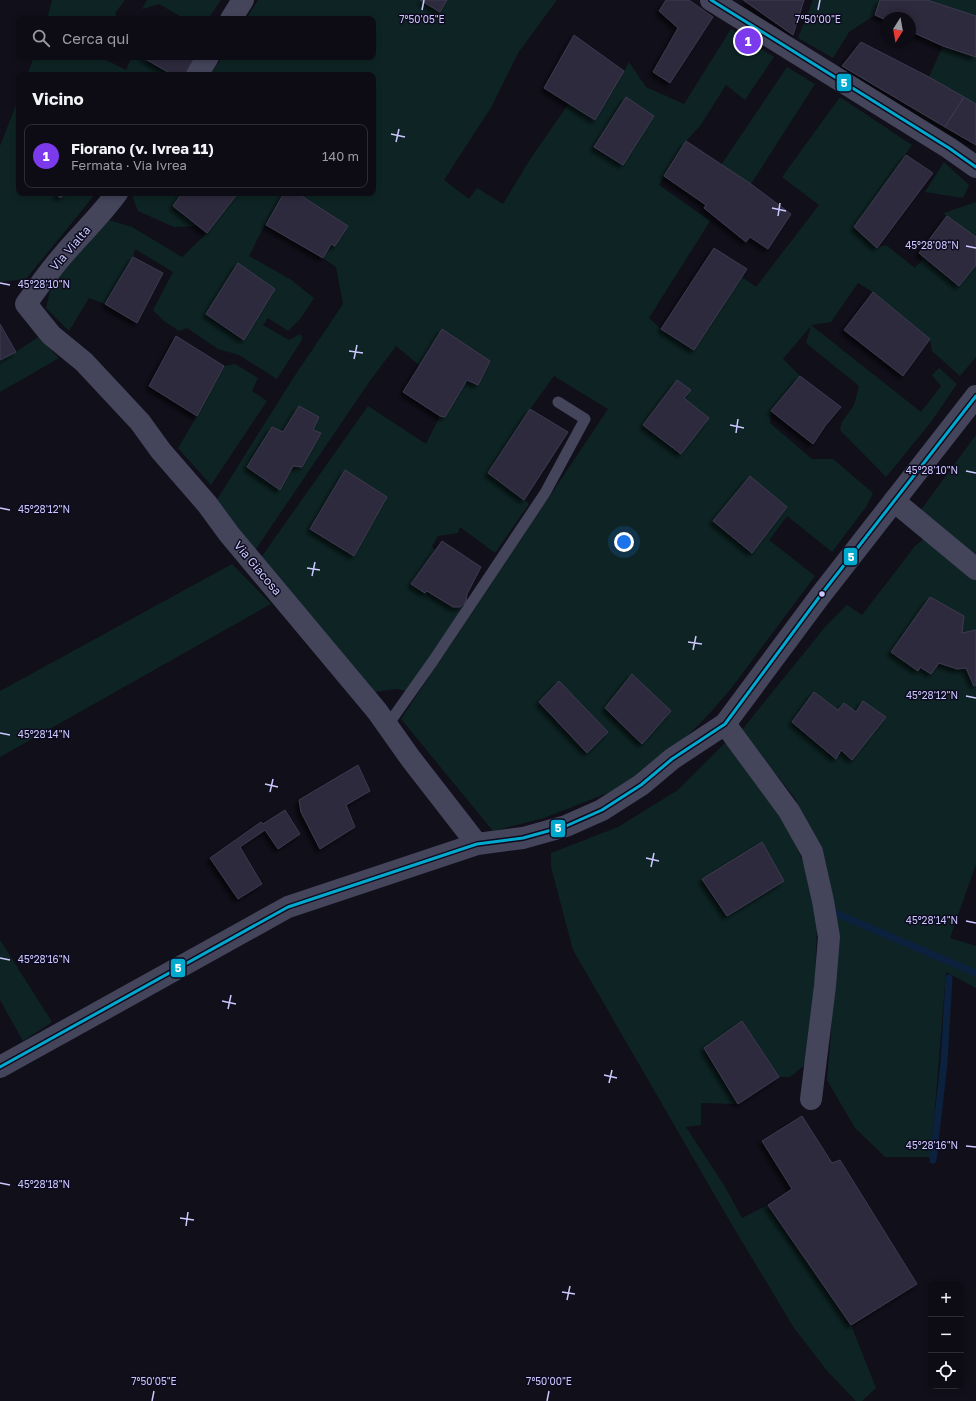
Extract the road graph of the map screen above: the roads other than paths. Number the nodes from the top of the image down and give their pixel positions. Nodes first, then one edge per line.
1 (242, 0) edge
2 (712, 0) edge
3 (233, 16) edge
4 (206, 60) edge
5 (199, 72) edge
6 (976, 167) edge
7 (114, 196) edge
8 (26, 304) joint
9 (976, 396) edge
10 (558, 402) dead end
11 (894, 501) junction
12 (976, 569) edge
13 (726, 724) junction
14 (387, 726) junction
15 (477, 844) junction
16 (0, 1067) edge
17 (811, 1099) dead end

1 - 3 street
2 - 6 street
4 - 5 street
7 - 8 street, Via Vialta
8 - 14 street, Via Giacosa
9 - 11 street
10 - 14 lane
11 - 12 street
11 - 13 street
13 - 15 street
13 - 17 street
14 - 15 street, Via Giacosa
15 - 16 street

